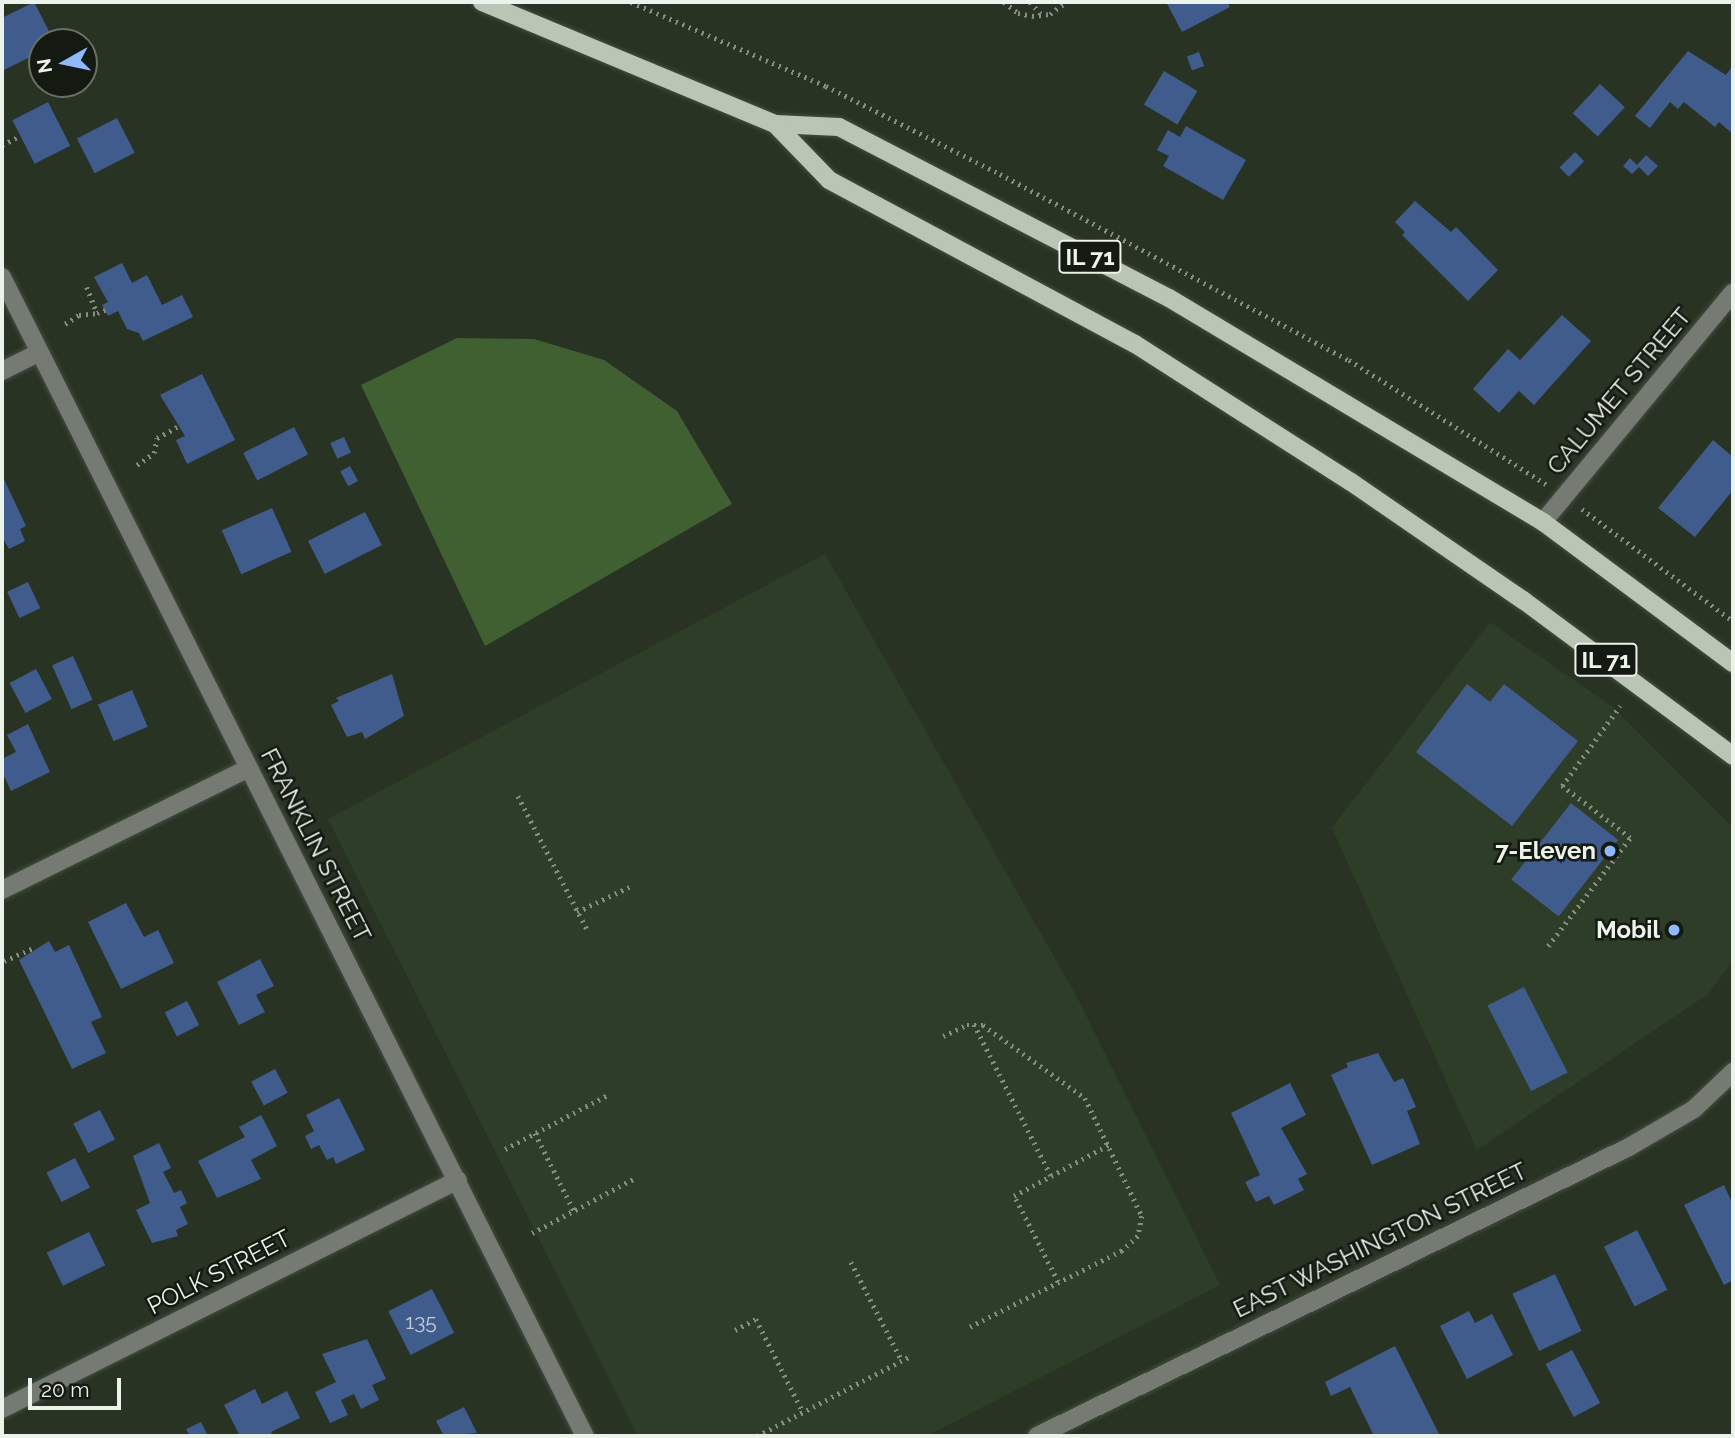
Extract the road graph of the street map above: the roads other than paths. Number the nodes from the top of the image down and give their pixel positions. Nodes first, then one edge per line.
1 (482, 2) edge
2 (775, 124) junction
3 (2, 277) edge
4 (1733, 292) edge
5 (40, 352) junction
6 (2, 371) edge
7 (1543, 522) junction
8 (1733, 663) edge
9 (1733, 756) edge
10 (249, 768) junction
11 (2, 890) edge
12 (1733, 1072) edge
13 (458, 1180) junction
14 (2, 1409) edge
15 (585, 1436) edge
16 (1037, 1436) edge

1 - 2 main road, IL 71
2 - 7 main road, IL 71
2 - 9 main road, IL 71
3 - 5 street, FRANKLIN STREET
4 - 7 street, CALUMET STREET
5 - 6 street
5 - 10 street, FRANKLIN STREET
7 - 8 main road, IL 71
10 - 11 street
10 - 13 street, FRANKLIN STREET
12 - 16 street, EAST WASHINGTON STREET
13 - 14 street, POLK STREET
13 - 15 street, FRANKLIN STREET

